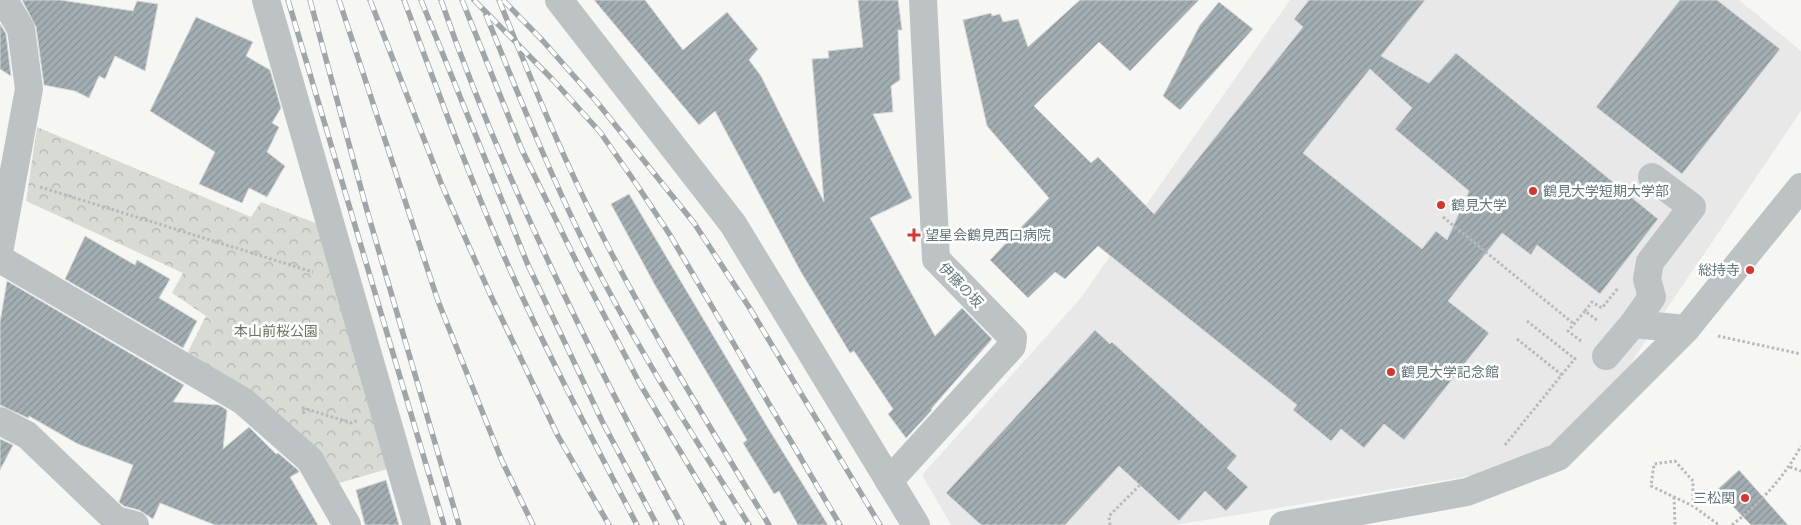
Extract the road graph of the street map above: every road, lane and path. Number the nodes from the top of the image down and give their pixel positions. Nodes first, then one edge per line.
1 (4, 0) edge
2 (266, 0) edge
3 (559, 0) edge
4 (923, 0) edge
5 (10, 132) edge
6 (1652, 177) dead end
7 (13, 178) junction
8 (1801, 187) edge
9 (1443, 216) dead end
10 (0, 247) edge
11 (0, 259) edge
12 (1650, 262) junction
13 (343, 268) junction
14 (1585, 311) dead end
15 (1527, 321) dead end
16 (1574, 324) dead end
17 (1633, 324) junction
18 (1686, 328) junction
19 (1517, 339) dead end
20 (1801, 354) edge
21 (1606, 356) dead end
22 (1575, 359) dead end
23 (1562, 375) dead end
24 (384, 409) junction
25 (0, 421) edge
26 (1801, 446) edge
27 (299, 450) junction
28 (1790, 467) junction
29 (1801, 471) edge
30 (889, 481) junction
31 (1140, 485) dead end
32 (1674, 497) junction
33 (1693, 506) junction
34 (135, 525) edge
35 (347, 525) edge
36 (417, 525) edge
37 (916, 525) edge
38 (1110, 525) edge
39 (1283, 525) edge
40 (1675, 525) edge
41 (1719, 525) edge
42 (1732, 525) edge

1 - 5 street
2 - 13 street
3 - 30 street
4 - 30 street, 伊藤の坂
5 - 7 street
6 - 12 street
7 - 10 street
7 - 13 path
8 - 18 street
9 - 16 path
11 - 27 street
12 - 14 path
12 - 17 street
13 - 24 street
15 - 22 path
17 - 18 street
17 - 21 street
18 - 20 path
18 - 39 street
19 - 23 path
24 - 27 path
24 - 36 street
25 - 34 street
26 - 28 path
27 - 35 street
28 - 29 path
28 - 42 path
30 - 37 street
31 - 38 path
32 - 33 path
32 - 33 path
32 - 40 path
33 - 41 path

